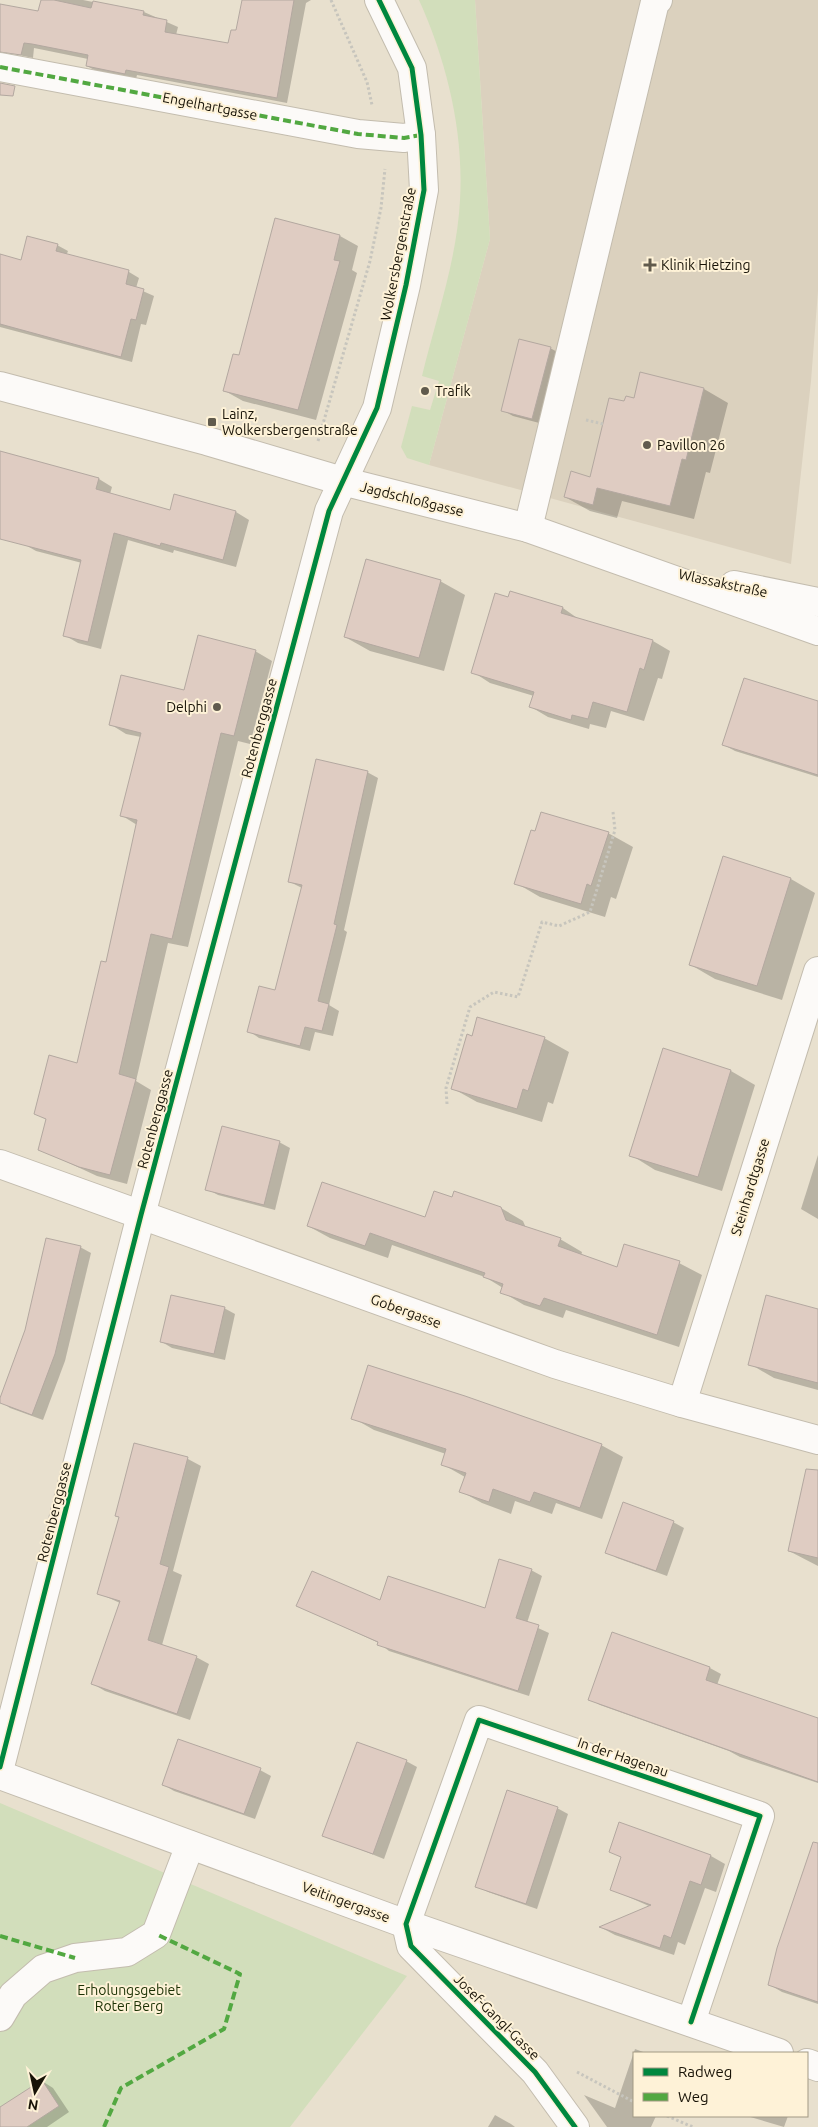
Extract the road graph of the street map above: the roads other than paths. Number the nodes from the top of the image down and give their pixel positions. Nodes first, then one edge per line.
1 (379, 0) edge
2 (655, 1) edge
3 (0, 67) edge
4 (421, 136) junction
5 (0, 386) edge
6 (342, 481) junction
7 (528, 528) junction
8 (628, 563) junction
9 (818, 602) edge
10 (818, 630) edge
11 (818, 971) edge
12 (0, 1164) edge
13 (141, 1215) junction
14 (682, 1403) junction
15 (818, 1440) edge
16 (0, 1767) edge
17 (0, 1775) edge
18 (190, 1844) junction
19 (406, 1924) junction
20 (0, 2017) edge
21 (691, 2022) junction
22 (776, 2052) edge
23 (575, 2127) edge

1 - 4 street, Wolkersbergenstraße
2 - 7 street
3 - 4 street, Engelhartgasse
4 - 6 street, Wolkersbergenstraße
5 - 6 street, Jagdschloßgasse
6 - 7 street, Jagdschloßgasse
6 - 13 street, Rotenberggasse
7 - 8 street, Jagdschloßgasse
8 - 9 street, Wlassakstraße
8 - 10 street, Jagdschloßgasse
11 - 14 street, Steinhardtgasse
12 - 13 street, Gobergasse
13 - 14 street, Gobergasse
13 - 16 street, Rotenberggasse
14 - 15 street, Gobergasse
17 - 18 street, Veitingergasse
18 - 19 street, Veitingergasse
18 - 20 street
19 - 21 street, Veitingergasse
19 - 21 street, In der Hagenau
19 - 23 street, Josef-Gangl-Gasse
21 - 22 street, Veitingergasse

